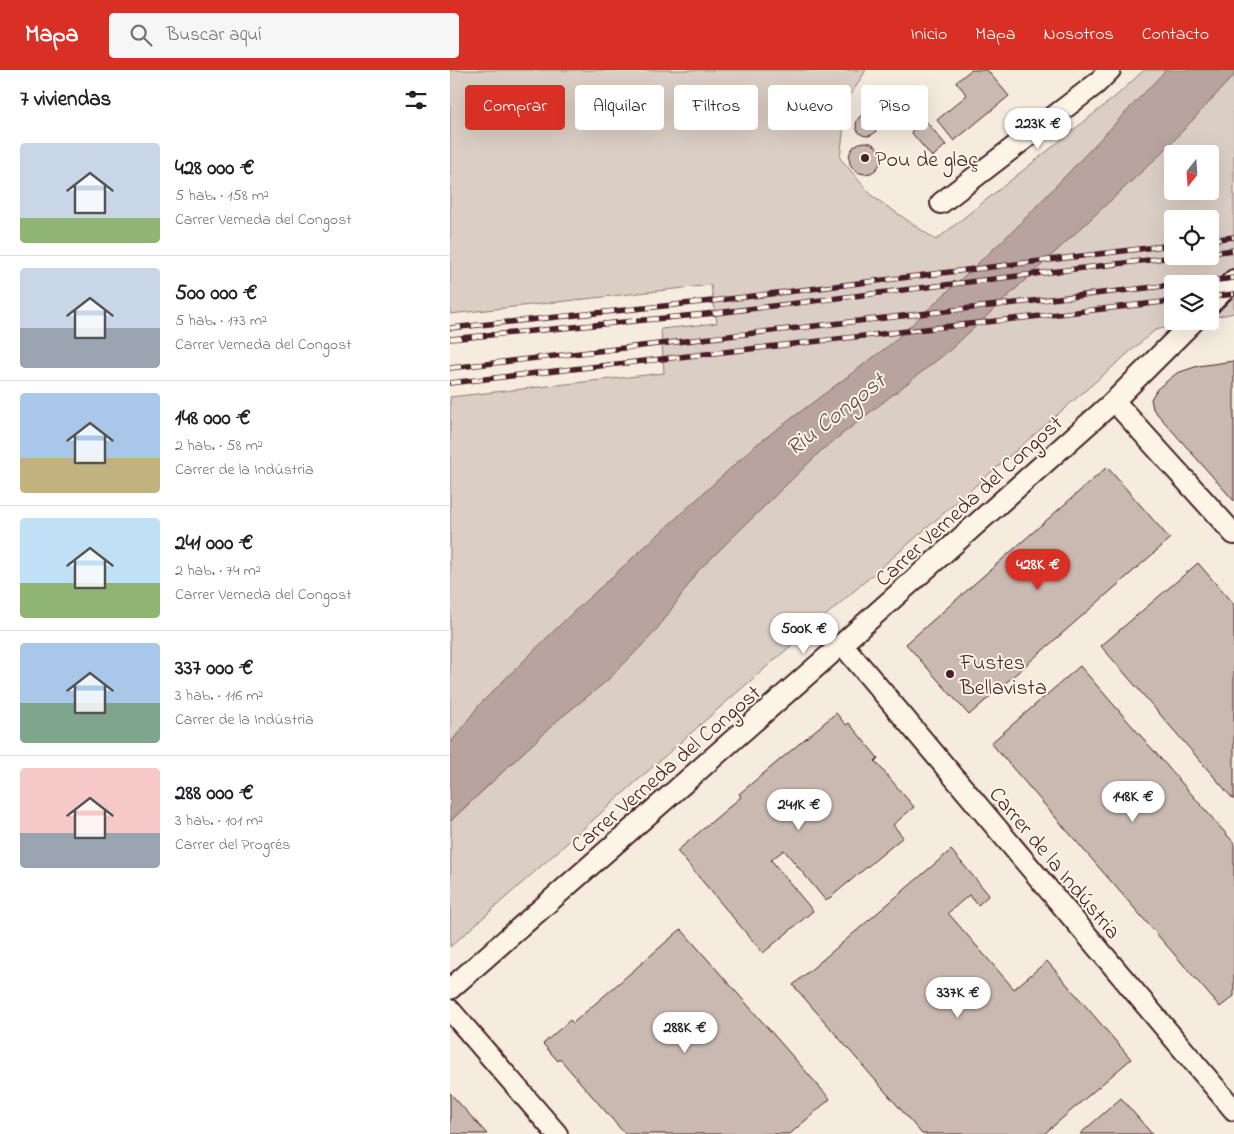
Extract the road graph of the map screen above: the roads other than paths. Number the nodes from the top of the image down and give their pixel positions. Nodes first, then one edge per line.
1 (1110, 70) edge
2 (942, 202) dead end
3 (1234, 280) edge
4 (1219, 295) edge
5 (1185, 330) edge
6 (1114, 401) junction
7 (1234, 534) edge
8 (842, 644) junction
9 (450, 988) edge
10 (450, 1010) edge
11 (1234, 1110) edge
12 (558, 1134) edge

1 - 2 street
3 - 4 street
5 - 6 street, Carrer Verneda del Congost
6 - 7 street
6 - 8 street, Carrer Verneda del Congost
8 - 9 street, Carrer Verneda del Congost
8 - 11 street, Carrer de la Indústria
10 - 12 street

